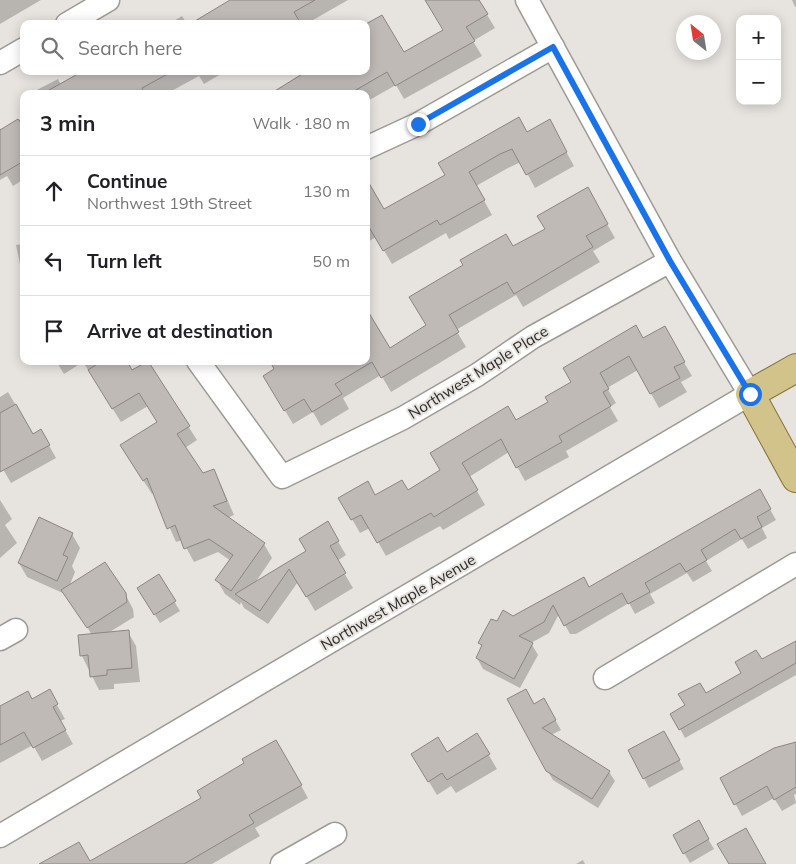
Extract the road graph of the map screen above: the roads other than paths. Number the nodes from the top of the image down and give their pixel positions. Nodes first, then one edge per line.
1 (108, 0) edge
2 (527, 0) edge
3 (74, 20) edge
4 (553, 47) junction
5 (20, 51) edge
6 (0, 62) edge
7 (370, 146) edge
8 (670, 261) junction
9 (201, 365) edge
10 (796, 368) edge
11 (750, 394) junction
12 (796, 478) edge
13 (796, 564) edge
14 (605, 678) dead end
15 (334, 834) dead end
16 (0, 836) edge
17 (282, 864) edge

1 - 3 street
2 - 4 street
4 - 7 street
4 - 8 street
5 - 6 street
8 - 9 street, Northwest Maple Place
8 - 11 street
10 - 11 main road, Northwest Maple Avenue
11 - 12 main road
11 - 16 street, Northwest Maple Avenue
13 - 14 street
15 - 17 street

